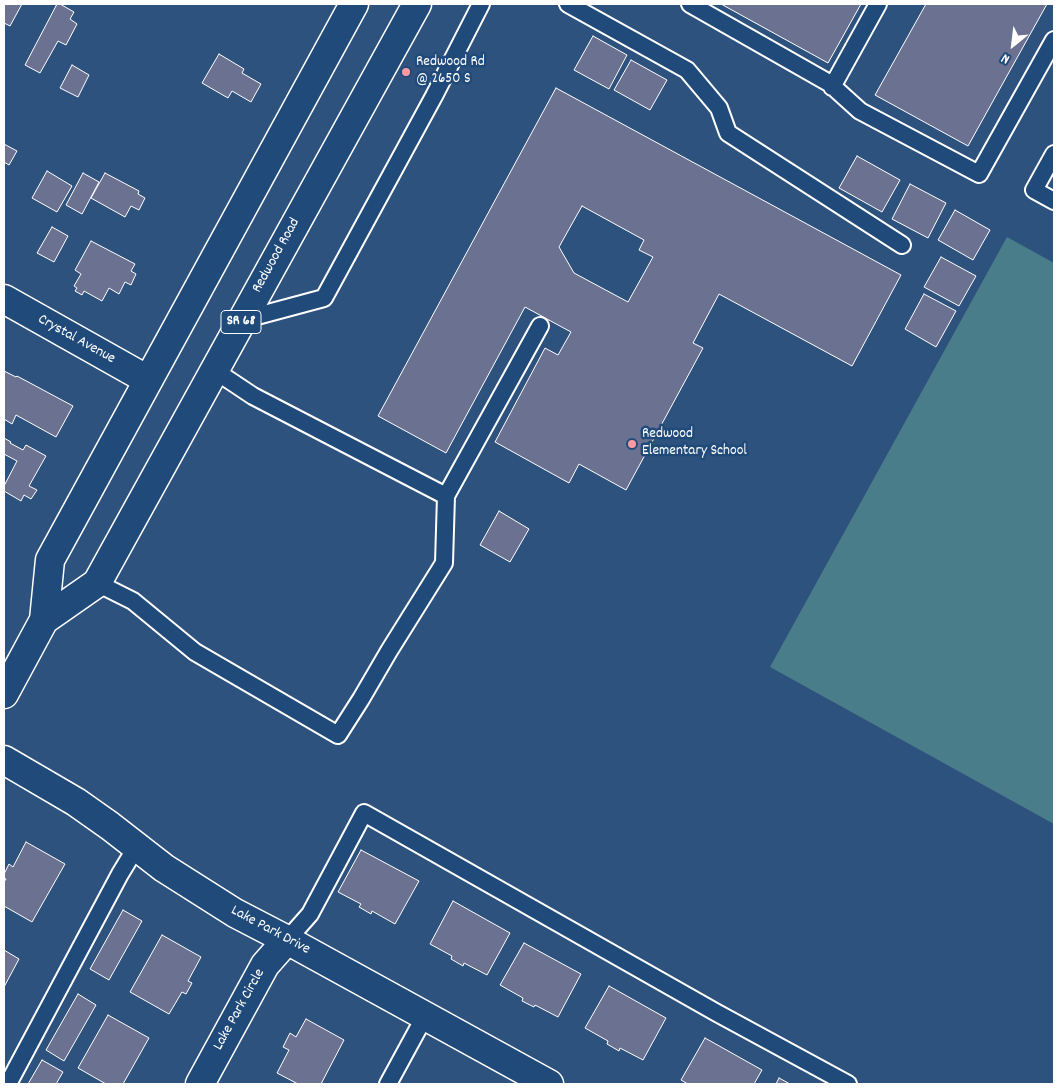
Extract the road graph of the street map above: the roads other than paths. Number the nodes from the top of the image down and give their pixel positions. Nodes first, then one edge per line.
1 (354, 4) edge
2 (417, 4) edge
3 (481, 4) edge
4 (568, 4) edge
5 (690, 4) edge
6 (878, 4) edge
7 (1054, 40) edge
8 (832, 87) junction
9 (1054, 154) edge
10 (1054, 201) edge
11 (902, 245) dead end
12 (4, 300) edge
13 (242, 320) junction
14 (540, 326) dead end
15 (214, 370) junction
16 (148, 380) junction
17 (446, 496) junction
18 (97, 583) junction
19 (44, 620) junction
20 (4, 694) edge
21 (4, 760) edge
22 (137, 846) junction
23 (287, 940) junction
24 (425, 1016) junction
25 (8, 1084) edge
26 (200, 1084) edge
27 (388, 1084) edge
28 (549, 1084) edge
29 (848, 1084) edge

1 - 16 main road, Redwood Road / SR 68
2 - 13 main road, Redwood Road / SR 68
3 - 13 lane
4 - 11 lane
5 - 8 lane
6 - 8 lane
7 - 8 lane
9 - 10 lane
12 - 16 main road, Crystal Avenue
13 - 15 main road, Redwood Road / SR 68
14 - 17 lane
15 - 17 lane
15 - 18 main road, Redwood Road / SR 68
16 - 19 main road, Redwood Road / SR 68
17 - 18 lane
18 - 19 main road, Redwood Road / SR 68
19 - 20 main road, Redwood Road / SR 68
21 - 22 main road, Lake Park Drive
22 - 23 main road, Lake Park Drive
22 - 25 lane
23 - 24 main road, Lake Park Drive
23 - 26 main road, Lake Park Circle
23 - 29 lane
24 - 27 lane
24 - 28 main road, Lake Park Drive

